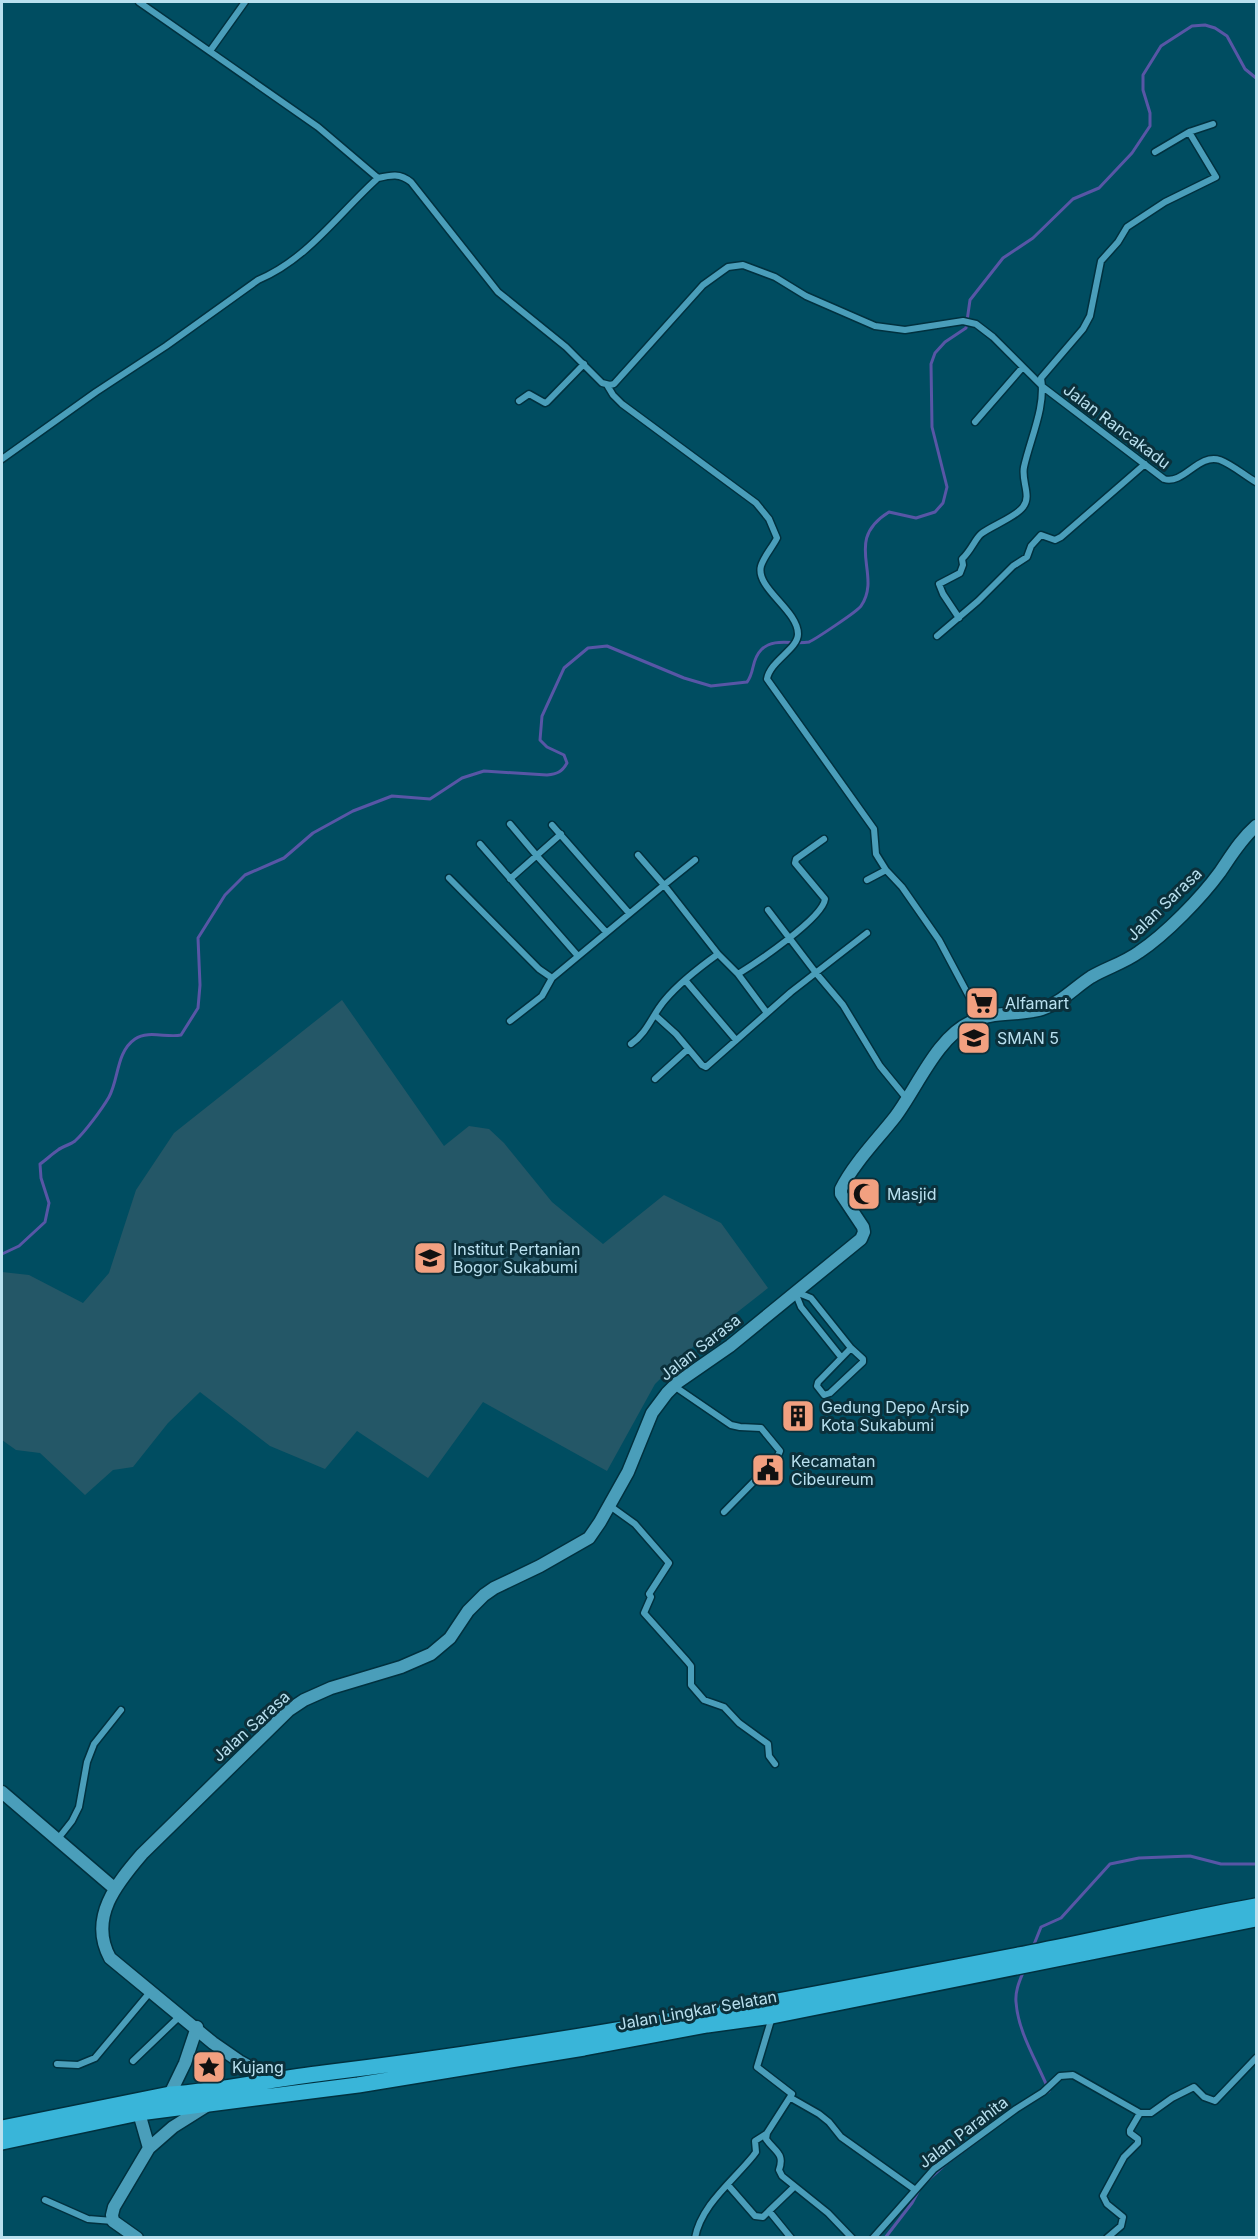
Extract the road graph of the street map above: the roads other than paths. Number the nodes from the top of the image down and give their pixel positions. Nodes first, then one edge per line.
1 (139, 2) edge
2 (245, 2) edge
3 (210, 51) junction
4 (1213, 124) dead end
5 (1189, 132) junction
6 (1155, 152) dead end
7 (378, 178) junction
8 (584, 364) junction
9 (1022, 368) junction
10 (607, 385) junction
11 (1043, 387) junction
12 (519, 401) dead end
13 (975, 422) dead end
14 (2, 459) edge
15 (1145, 464) junction
16 (1257, 482) edge
17 (959, 618) junction
18 (937, 636) dead end
19 (510, 824) dead end
20 (552, 825) dead end
21 (1257, 826) edge
22 (561, 834) junction
23 (824, 838) dead end
24 (480, 844) dead end
25 (638, 855) dead end
26 (537, 856) junction
27 (695, 860) dead end
28 (886, 870) junction
29 (449, 878) dead end
30 (510, 879) junction
31 (867, 880) dead end
32 (664, 885) junction
33 (768, 910) dead end
34 (629, 913) junction
35 (606, 932) junction
36 (867, 933) dead end
37 (790, 938) junction
38 (718, 954) junction
39 (578, 956) junction
40 (816, 973) junction
41 (738, 974) junction
42 (552, 978) junction
43 (686, 980) junction
44 (767, 1013) junction
45 (656, 1015) junction
46 (980, 1017) junction
47 (510, 1021) dead end
48 (736, 1040) junction
49 (631, 1044) dead end
50 (688, 1049) junction
51 (655, 1079) dead end
52 (907, 1099) junction
53 (795, 1292) junction
54 (851, 1348) junction
55 (841, 1357) junction
56 (674, 1386) junction
57 (609, 1505) junction
58 (724, 1512) dead end
59 (121, 1710) dead end
60 (775, 1764) dead end
61 (2, 1792) edge
62 (57, 1840) junction
63 (114, 1888) junction
64 (1257, 1906) edge
65 (1257, 1919) edge
66 (151, 1991) junction
67 (771, 2009) junction
68 (181, 2015) junction
69 (197, 2028) junction
70 (1257, 2058) edge
71 (133, 2061) dead end
72 (57, 2064) dead end
73 (275, 2081) junction
74 (791, 2098) junction
75 (169, 2101) junction
76 (209, 2105) junction
77 (139, 2106) junction
78 (1140, 2113) junction
79 (2, 2128) edge
80 (767, 2133) junction
81 (2, 2142) edge
82 (149, 2148) junction
83 (728, 2185) junction
84 (794, 2187) junction
85 (914, 2190) junction
86 (45, 2200) dead end
87 (769, 2211) junction
88 (113, 2221) junction
89 (137, 2238) edge
90 (695, 2238) edge
91 (791, 2238) edge
92 (852, 2238) edge
93 (873, 2238) edge
94 (1107, 2238) edge

1 - 3 street
2 - 3 street
3 - 7 street
4 - 5 street
5 - 6 street
5 - 11 street
7 - 8 street
7 - 14 street
8 - 10 street
8 - 12 street
9 - 10 street, Jalan Rancakadu
9 - 11 street, Jalan Rancakadu
9 - 13 street
10 - 28 street
11 - 15 street, Jalan Rancakadu
11 - 17 street
15 - 16 street, Jalan Rancakadu
15 - 17 street
17 - 18 street
19 - 26 street
20 - 22 street
21 - 46 street, Jalan Sarasa
22 - 26 street
22 - 34 street
23 - 37 street
24 - 30 street
25 - 32 street
26 - 30 street
26 - 35 street
27 - 32 street
28 - 31 street
28 - 46 street
29 - 42 street
30 - 39 street
32 - 34 street
32 - 38 street
33 - 37 street
34 - 35 street
35 - 39 street
36 - 40 street
37 - 40 street
37 - 41 street
38 - 41 street
38 - 43 street
39 - 42 street
40 - 44 street
40 - 52 street
41 - 44 street
42 - 47 street
43 - 45 street
43 - 48 street
44 - 48 street
45 - 49 street
45 - 50 street
46 - 52 street, Jalan Sarasa
48 - 50 street
50 - 51 street
52 - 53 street, Jalan Sarasa
53 - 54 street
53 - 55 street
53 - 56 street, Jalan Sarasa
54 - 55 street
54 - 55 street
56 - 57 street, Jalan Sarasa
56 - 58 street
57 - 60 street
57 - 63 street, Jalan Sarasa
59 - 62 street
61 - 62 street
62 - 63 street
63 - 66 street
64 - 67 main road, Jalan Lingkar Selatan
65 - 67 main road, Jalan Lingkar Selatan
66 - 68 street
66 - 72 street
67 - 73 main road, Jalan Lingkar Selatan
67 - 74 street
67 - 76 main road, Jalan Lingkar Selatan
68 - 69 street
68 - 71 street
69 - 73 street
69 - 75 street
70 - 78 street
73 - 75 main road, Jalan Lingkar Selatan
74 - 80 street
74 - 85 street
75 - 76 main road, Jalan Lingkar Selatan
75 - 77 main road, Jalan Lingkar Selatan
76 - 82 street
77 - 79 main road
77 - 81 main road
77 - 82 street
78 - 85 street, Jalan Parahita
78 - 94 street
80 - 83 street
80 - 84 street
82 - 88 street
83 - 87 street
83 - 90 street
84 - 87 street
84 - 92 street
85 - 93 street, Jalan Parahita
86 - 88 street
87 - 91 street
88 - 89 street

